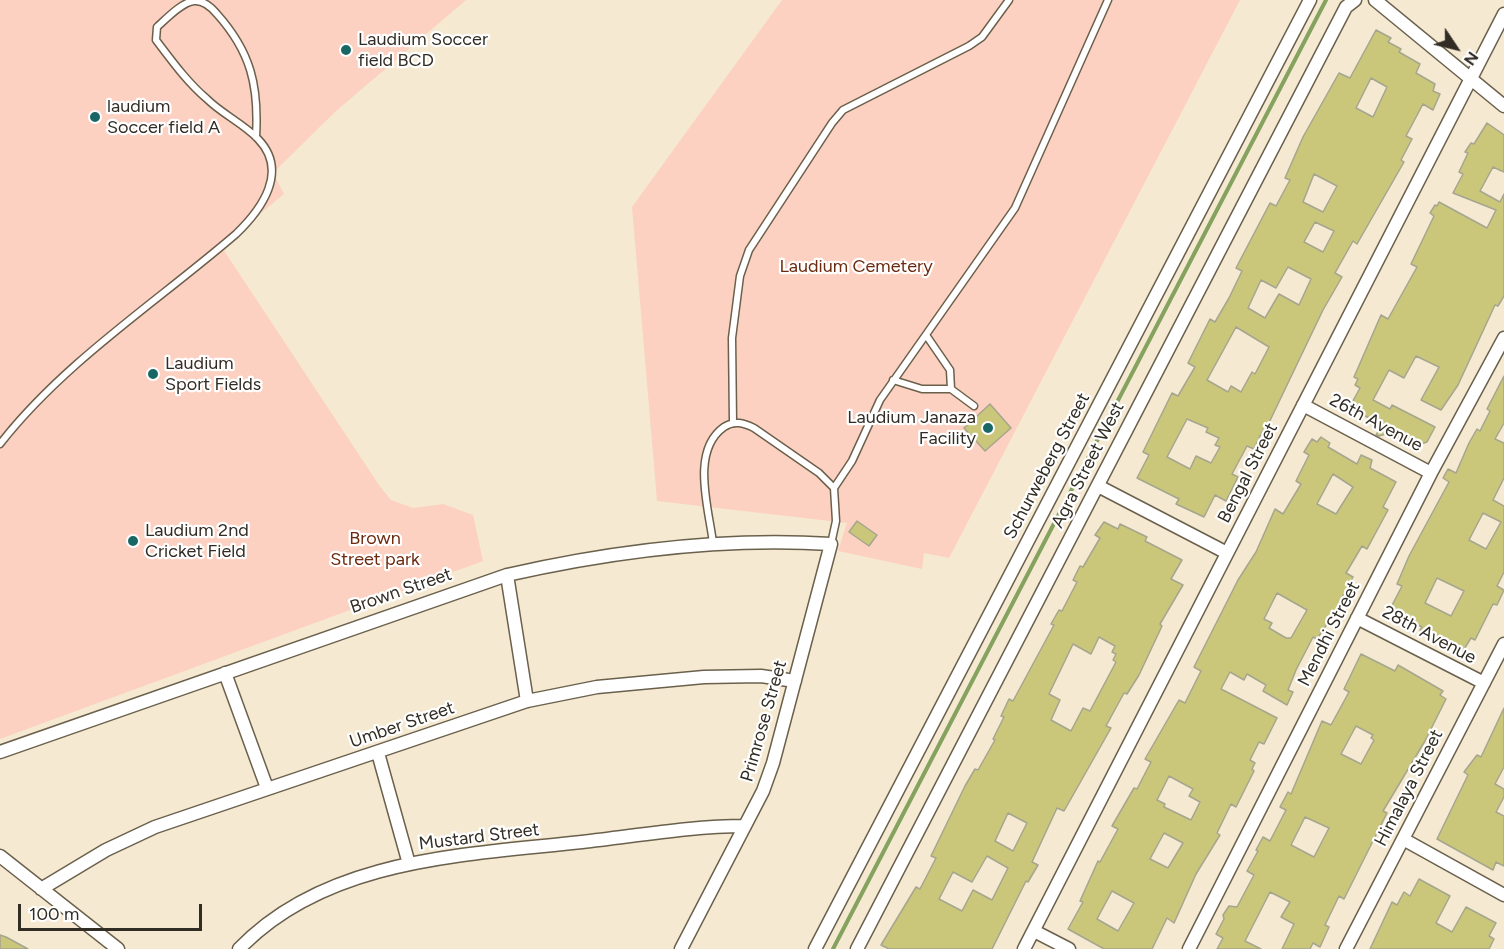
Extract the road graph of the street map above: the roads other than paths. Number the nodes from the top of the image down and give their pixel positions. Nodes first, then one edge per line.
1 (1009, 0) edge
2 (1108, 0) edge
3 (1310, 0) edge
4 (1355, 0) edge
5 (1375, 0) edge
6 (1504, 14) edge
7 (1473, 80) junction
8 (1504, 106) edge
9 (256, 137) junction
10 (926, 335) junction
11 (1504, 338) edge
12 (893, 380) junction
13 (951, 389) junction
14 (1303, 405) junction
15 (974, 406) dead end
16 (733, 422) junction
17 (0, 443) edge
18 (1431, 473) junction
19 (1098, 486) junction
20 (834, 488) junction
21 (713, 543) junction
22 (831, 544) junction
23 (1227, 553) junction
24 (507, 575) junction
25 (1357, 618) junction
26 (1504, 644) edge
27 (225, 673) junction
28 (795, 681) junction
29 (1484, 684) junction
30 (527, 701) junction
31 (0, 752) edge
32 (378, 753) junction
33 (267, 788) junction
34 (745, 826) junction
35 (1403, 839) junction
36 (0, 856) edge
37 (409, 864) junction
38 (41, 889) junction
39 (1504, 895) edge
40 (1034, 931) junction
41 (118, 949) edge
42 (239, 949) edge
43 (681, 949) edge
44 (815, 949) edge
45 (857, 949) edge
46 (1024, 949) edge
47 (1070, 949) edge
48 (1189, 949) edge
49 (1346, 949) edge

1 - 16 lane
2 - 10 lane
3 - 44 street, Schurweberg Street
4 - 19 street, Agra Street West
5 - 7 street
6 - 7 street, Bengal Street
7 - 8 street
7 - 14 street, Bengal Street
9 - 9 lane
9 - 17 lane
10 - 12 lane
10 - 13 lane
11 - 18 street, Mendhi Street
12 - 13 lane
12 - 20 lane
13 - 15 lane
14 - 18 street, 26th Avenue
14 - 23 street, Bengal Street
16 - 20 lane
16 - 21 lane
18 - 25 street, Mendhi Street
19 - 23 street
19 - 45 street, Agra Street West
20 - 22 lane, Primrose Street
21 - 22 street, Brown Street
21 - 24 street, Brown Street
22 - 28 street, Primrose Street
23 - 40 street, Bengal Street
24 - 27 street, Brown Street
24 - 30 street
25 - 29 street, 28th Avenue
25 - 48 street, Mendhi Street
26 - 29 street, Himalaya Street
27 - 31 street, Brown Street
27 - 33 street
28 - 30 street, Umber Street
28 - 34 street, Primrose Street
29 - 35 street, Himalaya Street
30 - 32 street, Umber Street
32 - 33 street, Umber Street
32 - 37 street
33 - 38 street, Umber Street
34 - 37 street, Mustard Street
34 - 43 street, Primrose Street
35 - 39 street
35 - 49 street, Himalaya Street
36 - 38 street
37 - 42 street, Mustard Street
38 - 41 street
40 - 46 street, Bengal Street
40 - 47 street

